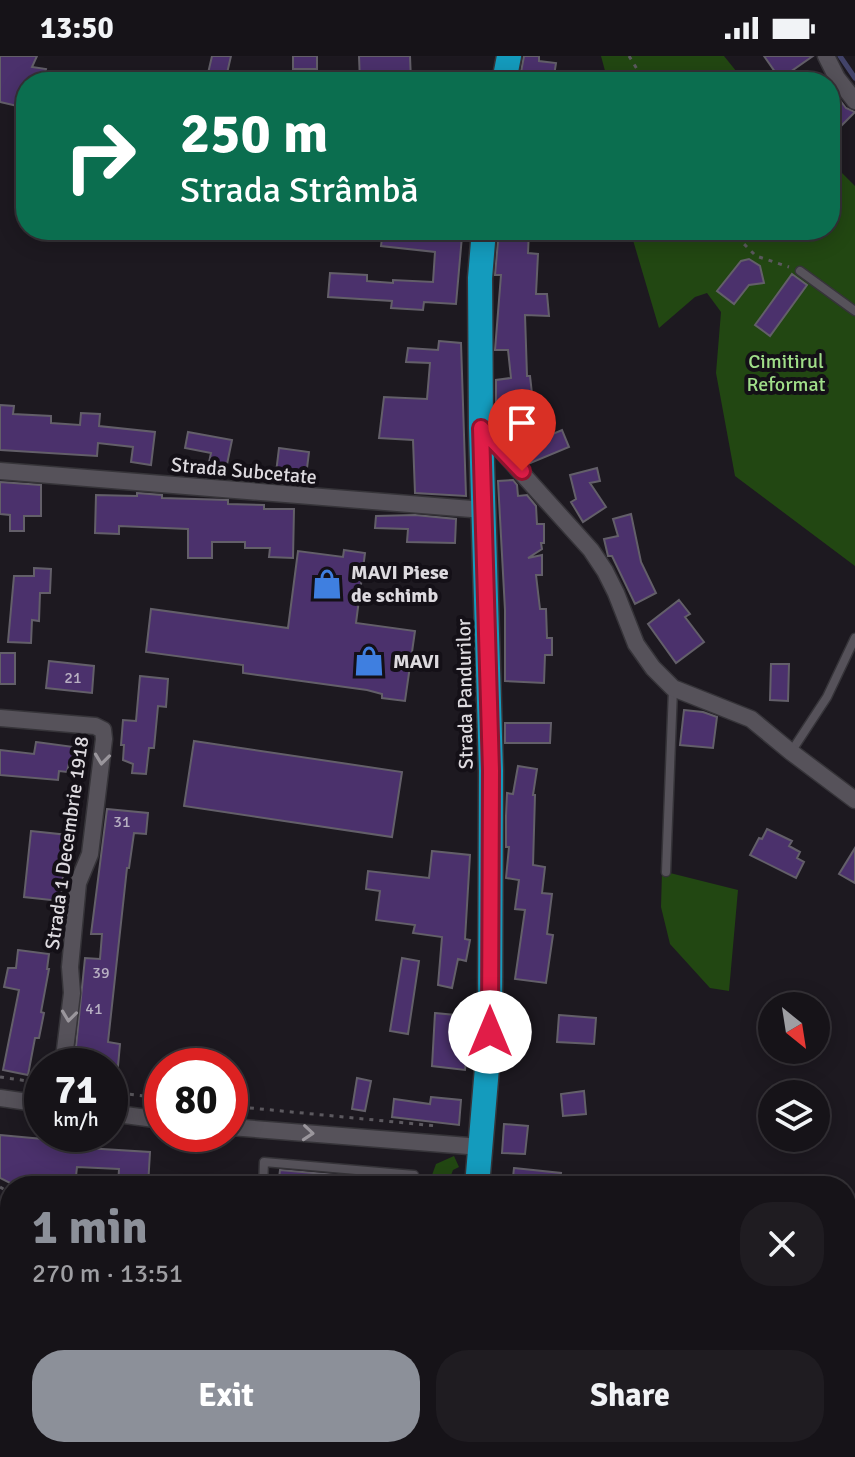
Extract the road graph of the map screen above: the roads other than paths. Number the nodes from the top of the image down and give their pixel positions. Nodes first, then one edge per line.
1 (840, 82) edge
2 (855, 101) edge
3 (483, 240) edge
4 (800, 271) road end
5 (855, 311) edge
6 (481, 428) junction
7 (0, 471) edge
8 (484, 510) junction
9 (855, 638) edge
10 (673, 688) junction
11 (0, 718) edge
12 (791, 752) junction
13 (855, 800) edge
14 (666, 872) dead end
15 (65, 1048) edge
16 (0, 1098) edge
17 (24, 1101) edge
18 (248, 1129) edge
19 (481, 1152) junction
20 (414, 1175) dead end
21 (263, 1176) edge
22 (477, 1176) edge

1 - 2 street
3 - 6 highway, Strada Pandurilor
4 - 5 lane
6 - 8 highway, Strada Pandurilor
6 - 10 street
7 - 8 street, Strada Subcetate
8 - 19 highway, Strada Pandurilor
9 - 12 lane
10 - 12 street
10 - 14 lane
11 -> 15 street, Strada 1 Decembrie 1918
12 - 13 street
16 - 17 street
18 -> 19 street
19 - 22 highway, Strada Pandurilor
20 - 21 lane

